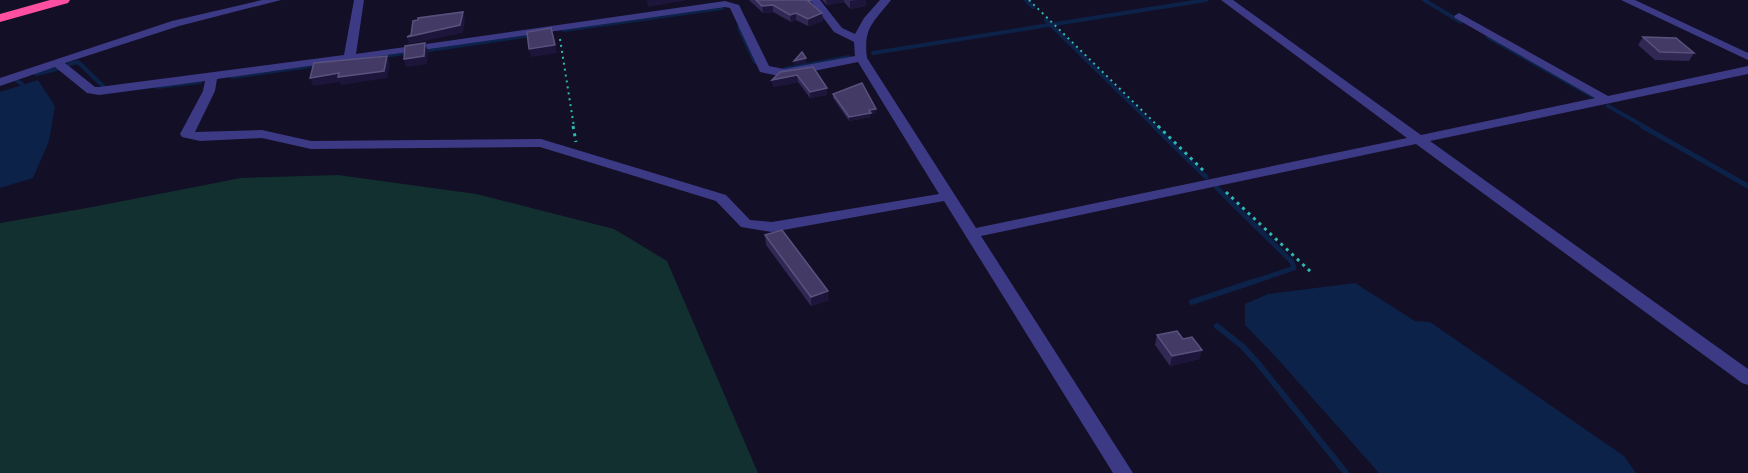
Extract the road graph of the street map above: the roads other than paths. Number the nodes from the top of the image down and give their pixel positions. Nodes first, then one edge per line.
1 (24, 0) edge
2 (64, 0) edge
3 (276, 0) edge
4 (359, 0) edge
5 (815, 0) edge
6 (886, 0) edge
7 (1226, 0) edge
8 (1626, 0) edge
9 (733, 3) edge
10 (0, 7) edge
11 (1459, 16) dead end
12 (0, 18) edge
13 (858, 40) junction
14 (1748, 57) edge
15 (349, 58) junction
16 (861, 58) junction
17 (57, 62) junction
18 (1748, 70) edge
19 (212, 76) junction
20 (0, 82) edge
21 (1607, 100) junction
22 (1418, 140) junction
23 (950, 196) junction
24 (973, 233) junction
25 (1748, 378) edge
26 (1124, 473) edge

1 - 10 highway
2 - 12 highway
3 - 17 street
4 - 15 street
5 - 13 street
6 - 13 street
7 - 22 street
8 - 14 street
9 - 15 street
9 - 16 street
11 - 21 street
13 - 16 street
15 - 19 street
16 - 23 street
17 - 19 street
17 - 20 street
18 - 21 street
19 - 23 street
21 - 22 street
22 - 24 street
22 - 25 street
23 - 24 street
24 - 26 street

